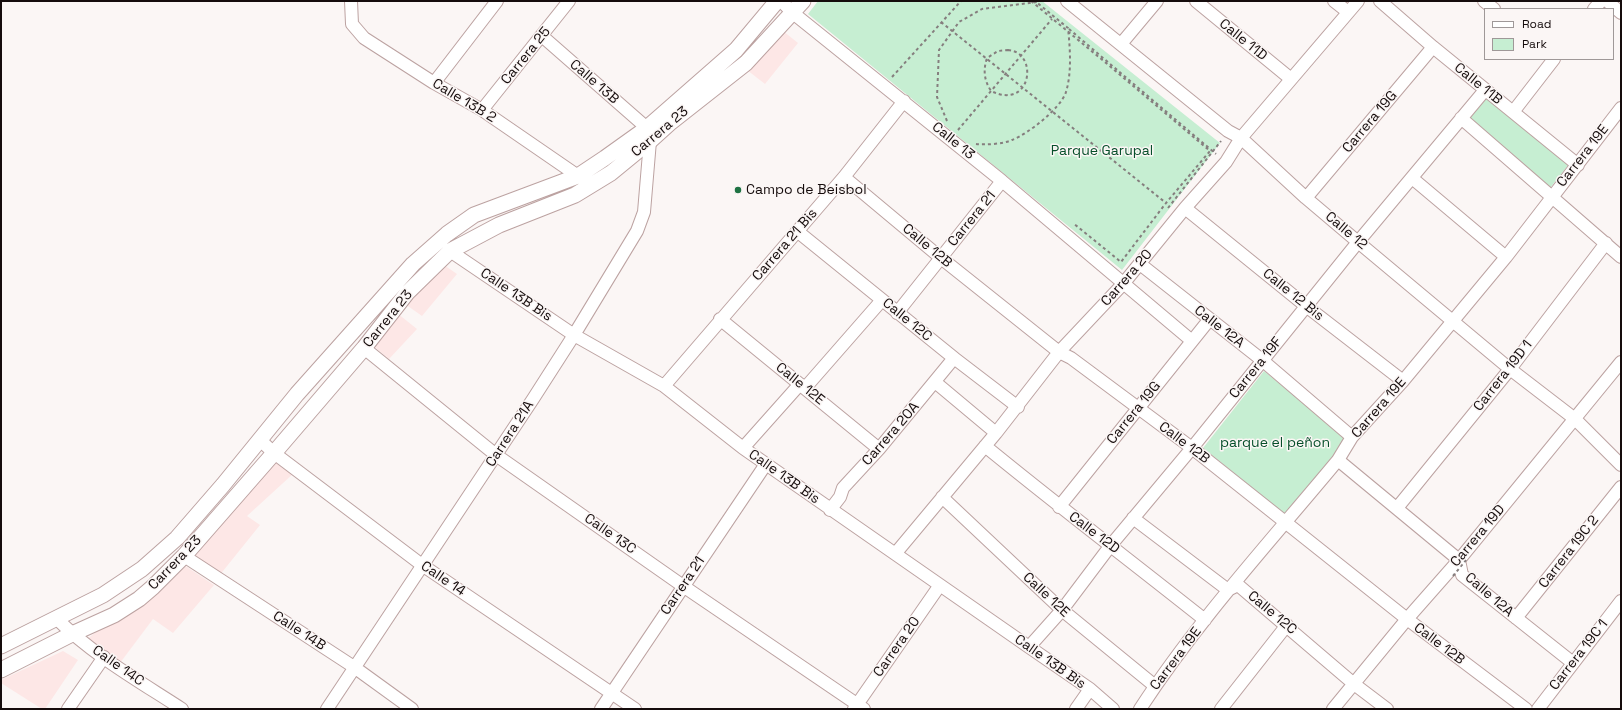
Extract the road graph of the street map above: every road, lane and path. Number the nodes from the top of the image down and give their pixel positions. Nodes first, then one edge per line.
1 (351, 1) edge
2 (497, 1) edge
3 (569, 1) edge
4 (776, 1) edge
5 (781, 1) edge
6 (803, 1) edge
7 (961, 1) edge
8 (1067, 1) edge
9 (1157, 1) edge
10 (1196, 1) edge
11 (1334, 1) edge
12 (1358, 1) edge
13 (1380, 1) edge
14 (1484, 1) edge
15 (1607, 1) edge
16 (1034, 2) edge
17 (1493, 8) edge
18 (1348, 12) junction
19 (793, 13) junction
20 (1621, 14) edge
21 (1052, 18) junction
22 (941, 22) junction
23 (1068, 28) junction
24 (952, 31) junction
25 (1068, 32) junction
26 (542, 36) junction
27 (1121, 44) junction
28 (1433, 47) junction
29 (1021, 55) junction
30 (987, 58) junction
31 (1552, 60) edge
32 (1005, 73) junction
33 (1291, 79) junction
34 (898, 81) dead end
35 (434, 83) junction
36 (1023, 88) junction
37 (991, 90) junction
38 (1485, 90) junction
39 (904, 101) junction
40 (1621, 108) edge
41 (482, 110) junction
42 (1052, 111) junction
43 (1513, 112) junction
44 (944, 118) dead end
45 (1461, 118) junction
46 (953, 126) dead end
47 (954, 129) dead end
48 (958, 130) junction
49 (1228, 131) junction
50 (959, 134) dead end
51 (963, 134) dead end
52 (649, 135) junction
53 (1240, 138) junction
54 (980, 148) dead end
55 (1213, 151) junction
56 (1226, 162) junction
57 (1578, 165) junction
58 (578, 176) junction
59 (844, 177) junction
60 (1412, 178) junction
61 (1002, 181) junction
62 (1552, 197) junction
63 (1306, 198) junction
64 (1166, 203) junction
65 (1185, 208) junction
66 (1165, 211) dead end
67 (1069, 220) dead end
68 (797, 231) junction
69 (1141, 242) dead end
70 (1358, 242) junction
71 (1606, 243) junction
72 (450, 251) junction
73 (1506, 257) junction
74 (1621, 257) edge
75 (941, 258) junction
76 (1140, 264) junction
77 (1122, 266) dead end
78 (1123, 284) junction
79 (882, 300) junction
80 (1306, 306) junction
81 (897, 313) junction
82 (720, 319) junction
83 (1209, 320) junction
84 (1454, 321) junction
85 (574, 335) junction
86 (1192, 341) junction
87 (364, 348) junction
88 (1059, 352) junction
89 (954, 358) junction
90 (1262, 360) junction
91 (1621, 362) edge
92 (1510, 369) junction
93 (1403, 381) junction
94 (935, 382) junction
95 (664, 386) junction
96 (802, 386) junction
97 (1018, 407) junction
98 (1137, 408) junction
99 (1575, 419) junction
100 (996, 433) junction
101 (1352, 437) junction
102 (260, 440) junction
103 (985, 446) junction
104 (743, 448) junction
105 (879, 448) junction
106 (1192, 448) junction
107 (274, 452) junction
108 (496, 455) junction
109 (1338, 460) junction
110 (766, 464) junction
111 (1621, 465) edge
112 (1621, 486) edge
113 (942, 497) junction
114 (1059, 507) junction
115 (1397, 508) junction
116 (830, 510) junction
117 (1133, 518) junction
118 (1286, 524) junction
119 (1111, 545) junction
120 (895, 554) junction
121 (184, 556) junction
122 (1463, 560) junction
123 (422, 566) junction
124 (1453, 576) dead end
125 (940, 585) junction
126 (683, 586) junction
127 (1228, 590) junction
128 (1621, 601) edge
129 (1062, 610) junction
130 (57, 618) junction
131 (1516, 618) junction
132 (1407, 619) junction
133 (1204, 620) junction
134 (1287, 625) junction
135 (72, 634) junction
136 (1, 646) edge
137 (1029, 647) junction
138 (104, 657) junction
139 (1573, 663) junction
140 (354, 667) junction
141 (1, 670) edge
142 (1354, 684) junction
143 (1155, 686) junction
144 (1090, 689) junction
145 (611, 693) junction
146 (859, 708) edge
147 (68, 709) edge
148 (182, 709) edge
149 (327, 709) edge
150 (412, 709) edge
151 (600, 709) edge
152 (635, 709) edge
153 (1076, 709) edge
154 (1113, 709) edge
155 (1140, 709) edge
156 (1220, 709) edge
157 (1333, 709) edge
158 (1387, 709) edge
159 (1526, 709) edge
160 (1538, 709) edge

1 - 35 street, Calle 13B 2
2 - 35 street
3 - 26 street, Carrera 25
4 - 52 main road, Carrera 23
5 - 19 street, Calle 13
6 - 19 main road, Carrera 23
7 - 22 path
8 - 27 street, Calle 12
9 - 27 street
10 - 33 street, Calle 11D
11 - 18 street
12 - 18 street, Carrera 20
13 - 28 street, Calle 11B
14 - 17 street
15 - 20 street
16 - 21 path
16 - 23 path
16 - 24 path
18 - 33 street, Carrera 20
19 - 39 street, Calle 13
19 - 52 main road, Carrera 23
21 - 25 path
21 - 29 path
22 - 24 path
22 - 34 path
23 - 25 path
23 - 55 path
24 - 30 path
24 - 44 path
25 - 42 path
25 - 64 path
26 - 41 street, Carrera 25
26 - 52 street, Calle 13B
27 - 49 street, Calle 12
28 - 38 street, Calle 11B
28 - 63 street, Carrera 19G
29 - 30 path
29 - 32 path
29 - 36 path
30 - 32 path
30 - 37 path
31 - 43 street
32 - 36 path
32 - 37 path
33 - 53 street, Carrera 20
35 - 41 street, Calle 13B 2
36 - 37 path
36 - 42 path
37 - 48 path
38 - 43 street, Calle 11B
38 - 45 street, Carrera 19F
39 - 59 street, Carrera 21 Bis
39 - 61 street, Calle 13
40 - 57 street, Carrera 19E
41 - 58 street, Calle 13B 2
42 - 54 path
42 - 64 path
43 - 57 street, Calle 11B
45 - 60 street, Carrera 19F
45 - 62 street
46 - 48 path
47 - 50 path
48 - 51 path
49 - 53 street, Calle 12
49 - 55 path
52 - 58 main road, Carrera 23
52 - 72 main road, Carrera 23
52 - 85 street, Carrera 21A
53 - 56 street, Carrera 20
53 - 63 street, Calle 12
55 - 56 path
55 - 66 path
56 - 65 street, Carrera 20
57 - 62 street, Carrera 19E
58 - 102 main road, Carrera 23
59 - 68 street, Carrera 21 Bis
59 - 75 street, Calle 12B
60 - 70 street, Carrera 19F
60 - 73 street
61 - 75 street, Carrera 21
61 - 78 street, Calle 13
62 - 71 street
62 - 73 street, Carrera 19E
63 - 70 street, Calle 12
64 - 67 path
65 - 76 street, Carrera 20
65 - 80 street, Calle 12 Bis
68 - 79 street, Calle 12C
68 - 82 street, Carrera 21 Bis
69 - 77 path
70 - 80 street, Carrera 19F
70 - 84 street, Calle 12
71 - 74 street
71 - 92 street, Carrera 19D 1
72 - 85 street, Calle 13B Bis
72 - 87 main road, Carrera 23
73 - 84 street, Carrera 19E
75 - 81 street, Carrera 21
75 - 88 street, Calle 12B
76 - 78 street, Carrera 20
76 - 83 street, Calle 12A
78 - 86 street, Calle 13
78 - 88 street, Carrera 20
79 - 81 street, Calle 12C
79 - 96 street
80 - 90 street, Carrera 19F
80 - 93 street, Calle 12 Bis
81 - 89 street, Calle 12C
82 - 95 street, Carrera 21 Bis
82 - 96 street, Calle 12E
83 - 86 street, Carrera 19G
83 - 90 street, Calle 12A
84 - 92 street, Calle 12
84 - 93 street, Carrera 19E
85 - 95 street, Calle 13B Bis
85 - 108 street, Carrera 21A
86 - 98 street, Carrera 19G
87 - 107 main road, Carrera 23
87 - 108 street, Calle 13C
88 - 97 street, Carrera 20
88 - 98 street, Calle 12B
89 - 94 street, Carrera 20A
89 - 97 street, Calle 12C
90 - 101 street, Calle 12A
90 - 106 street, Carrera 19F
91 - 99 street, Carrera 19D
92 - 99 street, Calle 12
92 - 115 street, Carrera 19D 1
93 - 101 street, Carrera 19E
94 - 100 street
94 - 105 street, Carrera 20A
95 - 104 street, Calle 13B Bis
96 - 104 street
96 - 105 street, Calle 12E
97 - 100 street, Carrera 20
98 - 106 street, Calle 12B
98 - 114 street, Carrera 19G
99 - 111 street, Calle 12
99 - 122 street, Carrera 19D
100 - 103 street, Carrera 20
101 - 109 street, Carrera 19E
102 - 107 street, Calle 14
102 - 130 main road, Carrera 23
103 - 113 street, Carrera 20
103 - 114 street, Calle 12D
104 - 110 street, Calle 13B Bis
105 - 116 street, Carrera 20A
106 - 117 street, Carrera 19F
106 - 118 street, Calle 12B
107 - 121 main road, Carrera 23
107 - 123 street, Calle 14
108 - 123 street, Carrera 21A
108 - 126 street, Calle 13C
109 - 115 street, Calle 12A
109 - 118 street, Carrera 19E
110 - 116 street, Calle 13B Bis
110 - 126 street, Carrera 21
112 - 131 street, Carrera 19C 2
113 - 120 street, Carrera 20
113 - 129 street, Calle 12E
114 - 119 street, Calle 12D
115 - 122 street, Calle 12A
116 - 120 street, Calle 13B Bis
117 - 119 street, Carrera 19F
117 - 127 street, Calle 12C
118 - 127 street, Carrera 19E
118 - 132 street, Calle 12B
119 - 129 street, Carrera 19F
119 - 133 street, Calle 12D
120 - 125 street, Calle 13B Bis
121 - 135 main road, Carrera 23
121 - 140 street, Calle 14B
122 - 124 path, bridge
122 - 131 street, Calle 12A
122 - 132 street, Carrera 19D
123 - 140 street, Carrera 21A
123 - 145 street, Calle 14
125 - 137 street, Calle 13B Bis
125 - 146 street, Carrera 20
126 - 145 street, Carrera 21
126 - 146 street, Calle 13C
127 - 133 street, Carrera 19E
127 - 134 street, Calle 12C
128 - 139 street, Carrera 19C 1
129 - 137 street, Carrera 19F
129 - 143 street, Calle 12E
130 - 135 street, Calle 14C
130 - 136 main road, Carrera 23
131 - 139 street, Calle 12A
132 - 142 street, Carrera 19D
132 - 159 street, Calle 12B
133 - 143 street, Carrera 19E
134 - 142 street, Calle 12C
134 - 156 street
135 - 138 street, Calle 14C
135 - 141 main road, Carrera 23
137 - 144 street, Calle 13B Bis
138 - 147 street
138 - 148 street, Calle 14C
139 - 160 street, Carrera 19C 1
140 - 149 street, Carrera 21A
140 - 150 street, Calle 14B
142 - 157 street, Carrera 19D
142 - 158 street, Calle 12C
143 - 155 street, Carrera 19E
144 - 153 street
144 - 154 street, Calle 13B Bis
145 - 151 street, Carrera 21
145 - 152 street, Calle 14

